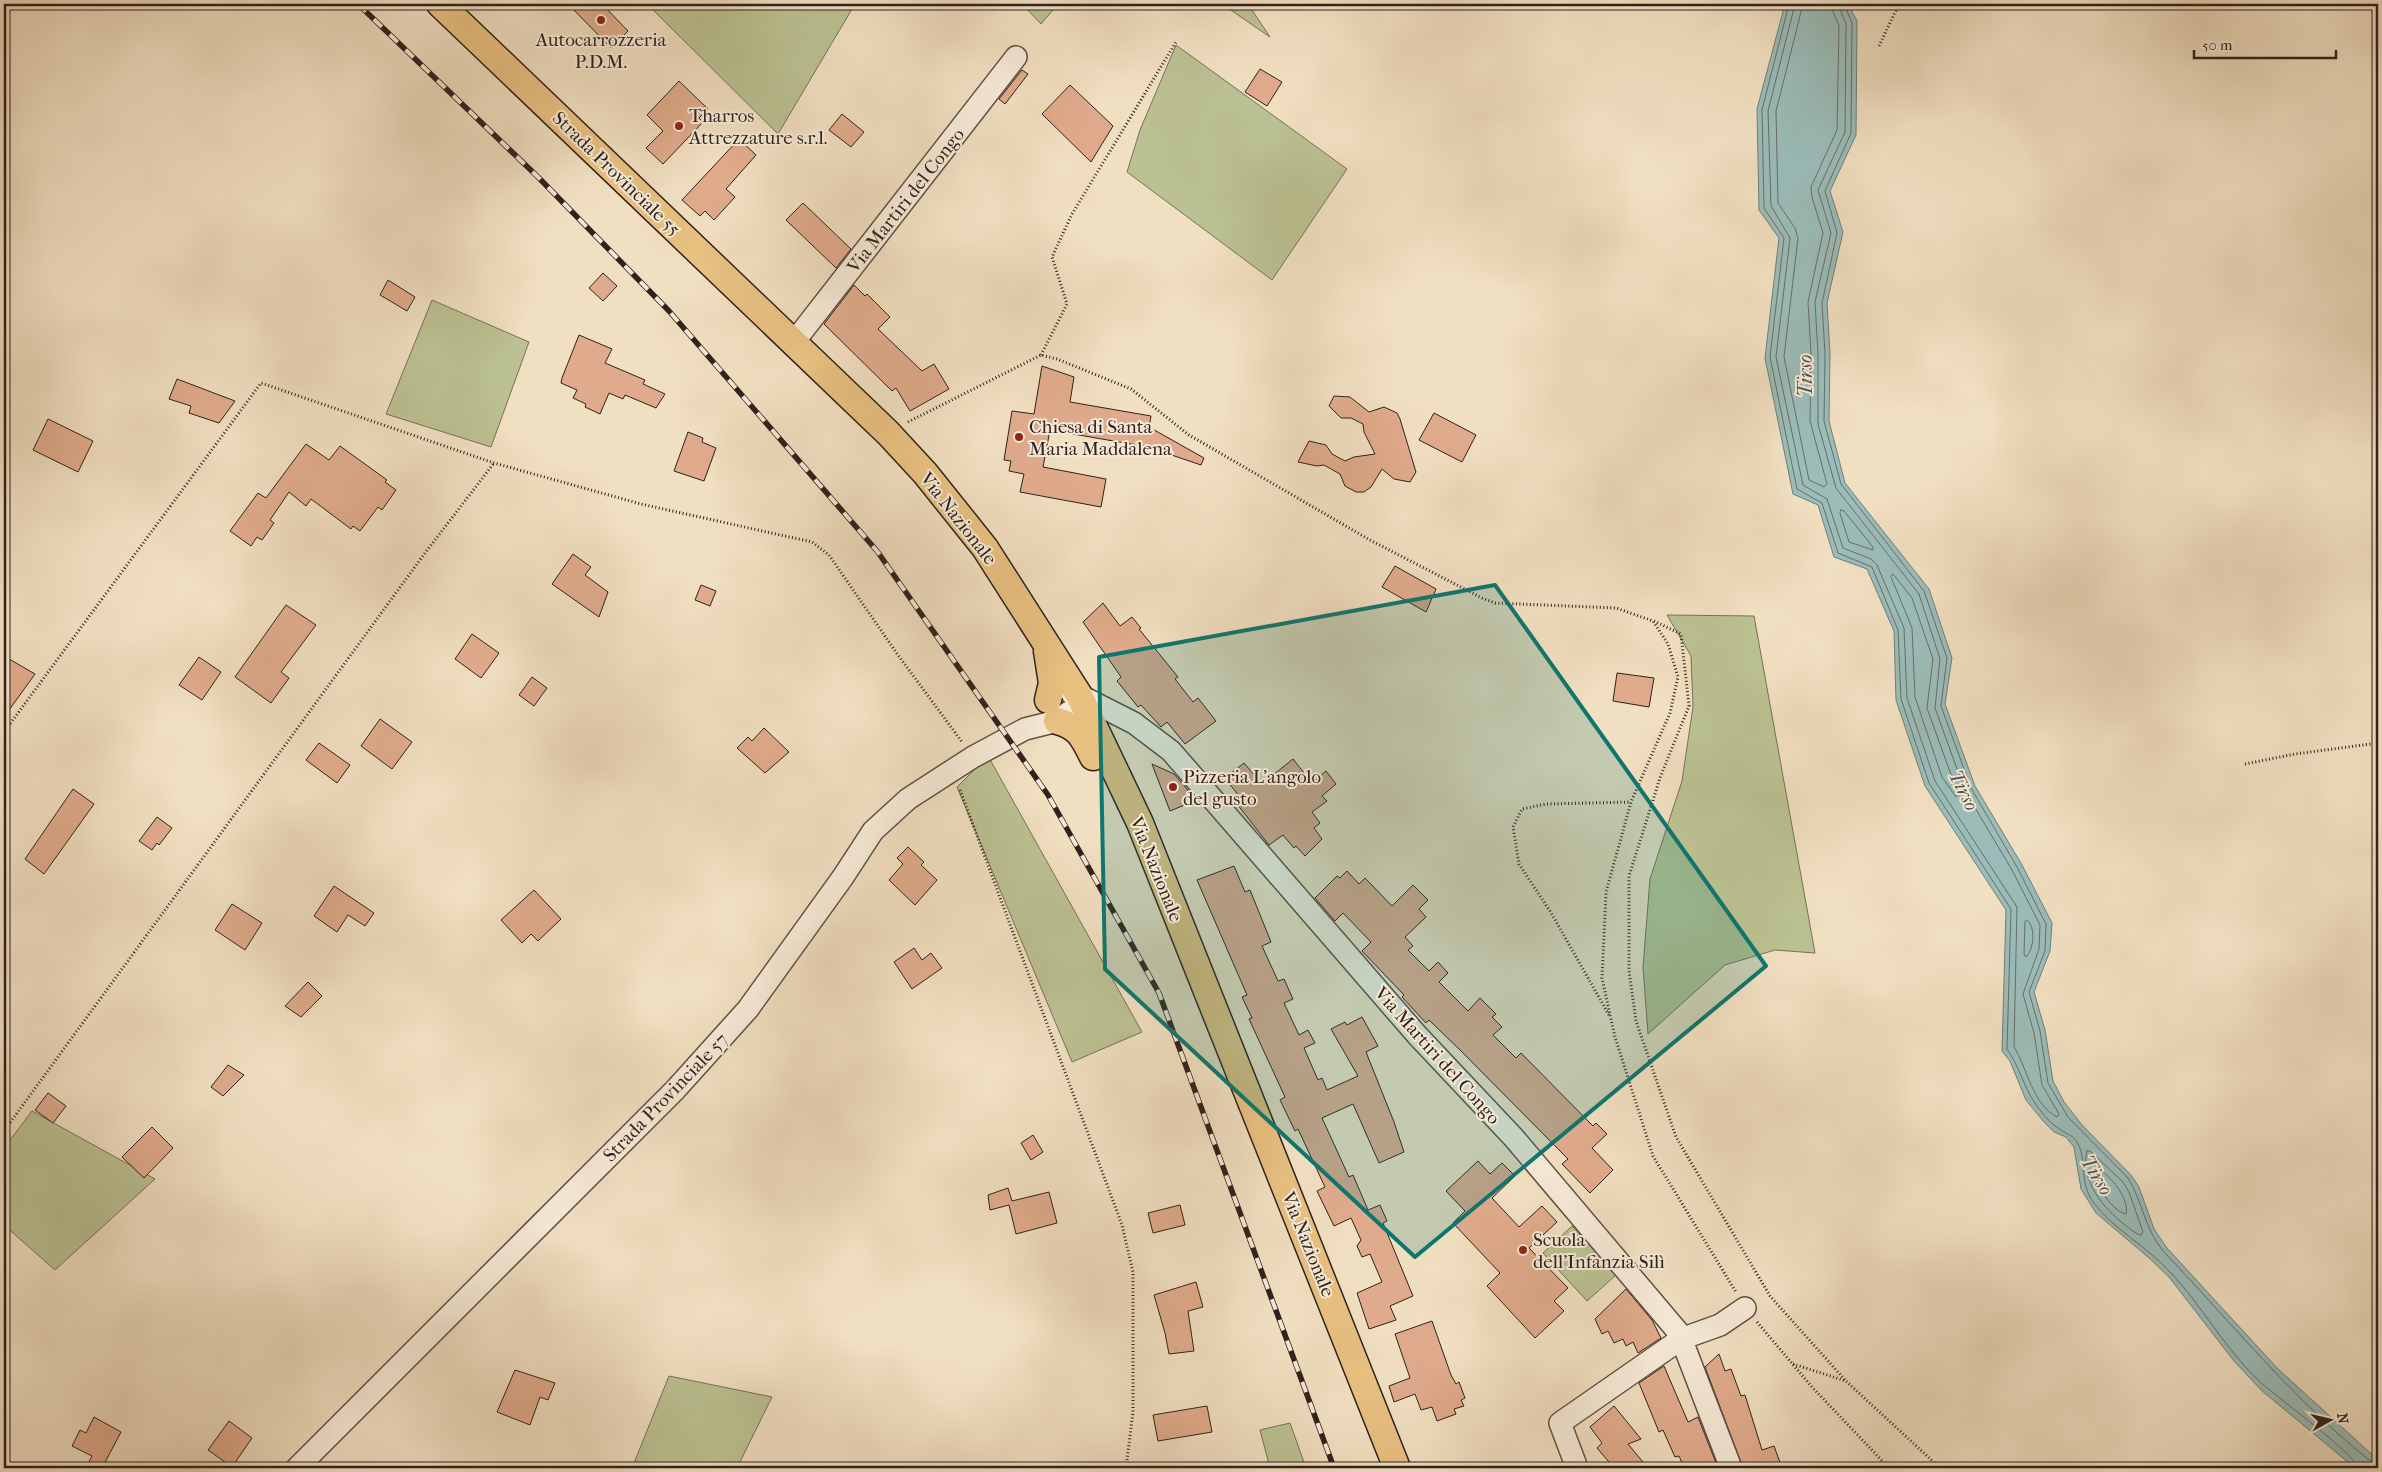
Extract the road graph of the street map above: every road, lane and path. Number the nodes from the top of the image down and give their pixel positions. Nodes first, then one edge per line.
1 (440, 4) edge
2 (1899, 4) edge
3 (1176, 42) dead end
4 (1879, 46) dead end
5 (1016, 57) dead end
6 (794, 342) junction
7 (1041, 355) junction
8 (888, 433) junction
9 (494, 463) junction
10 (1653, 621) junction
11 (1044, 638) junction
12 (1079, 695) junction
13 (1053, 710) junction
14 (4, 732) edge
15 (2378, 743) edge
16 (973, 757) junction
17 (2245, 764) dead end
18 (953, 770) junction
19 (1631, 802) junction
20 (1140, 823) junction
21 (1610, 1017) junction
22 (4, 1131) edge
23 (1745, 1308) junction
24 (1681, 1339) junction
25 (1792, 1364) junction
26 (1846, 1380) junction
27 (297, 1468) edge
28 (1126, 1468) edge
29 (1397, 1468) edge
30 (1577, 1468) edge
31 (1731, 1468) edge
32 (1889, 1468) edge
33 (1940, 1468) edge

1 - 6 main road, Strada Provinciale 55
2 - 4 path
3 - 7 path
5 - 6 street, Via Martiri del Congo
6 - 8 main road, Via Nazionale
7 - 8 path
7 - 10 path
8 - 11 main road, Via Nazionale
9 - 14 path
9 - 16 path
9 - 22 path
10 - 19 path
10 - 26 path
11 - 12 main road, Via Nazionale
11 - 13 main road
12 - 13 street
12 - 20 main road, Via Nazionale
12 - 24 street, Via Martiri del Congo
13 - 16 street, Strada Provinciale 57
13 - 20 main road
15 - 17 path
16 - 18 street, Strada Provinciale 57
18 - 27 street, Strada Provinciale 57
18 - 28 path
19 - 21 path
19 - 21 path
20 - 29 main road, Via Nazionale
21 - 23 path
23 - 24 street
23 - 25 path
24 - 30 street
24 - 31 street, Via Martiri del Congo
25 - 26 path
25 - 32 path
26 - 33 path

